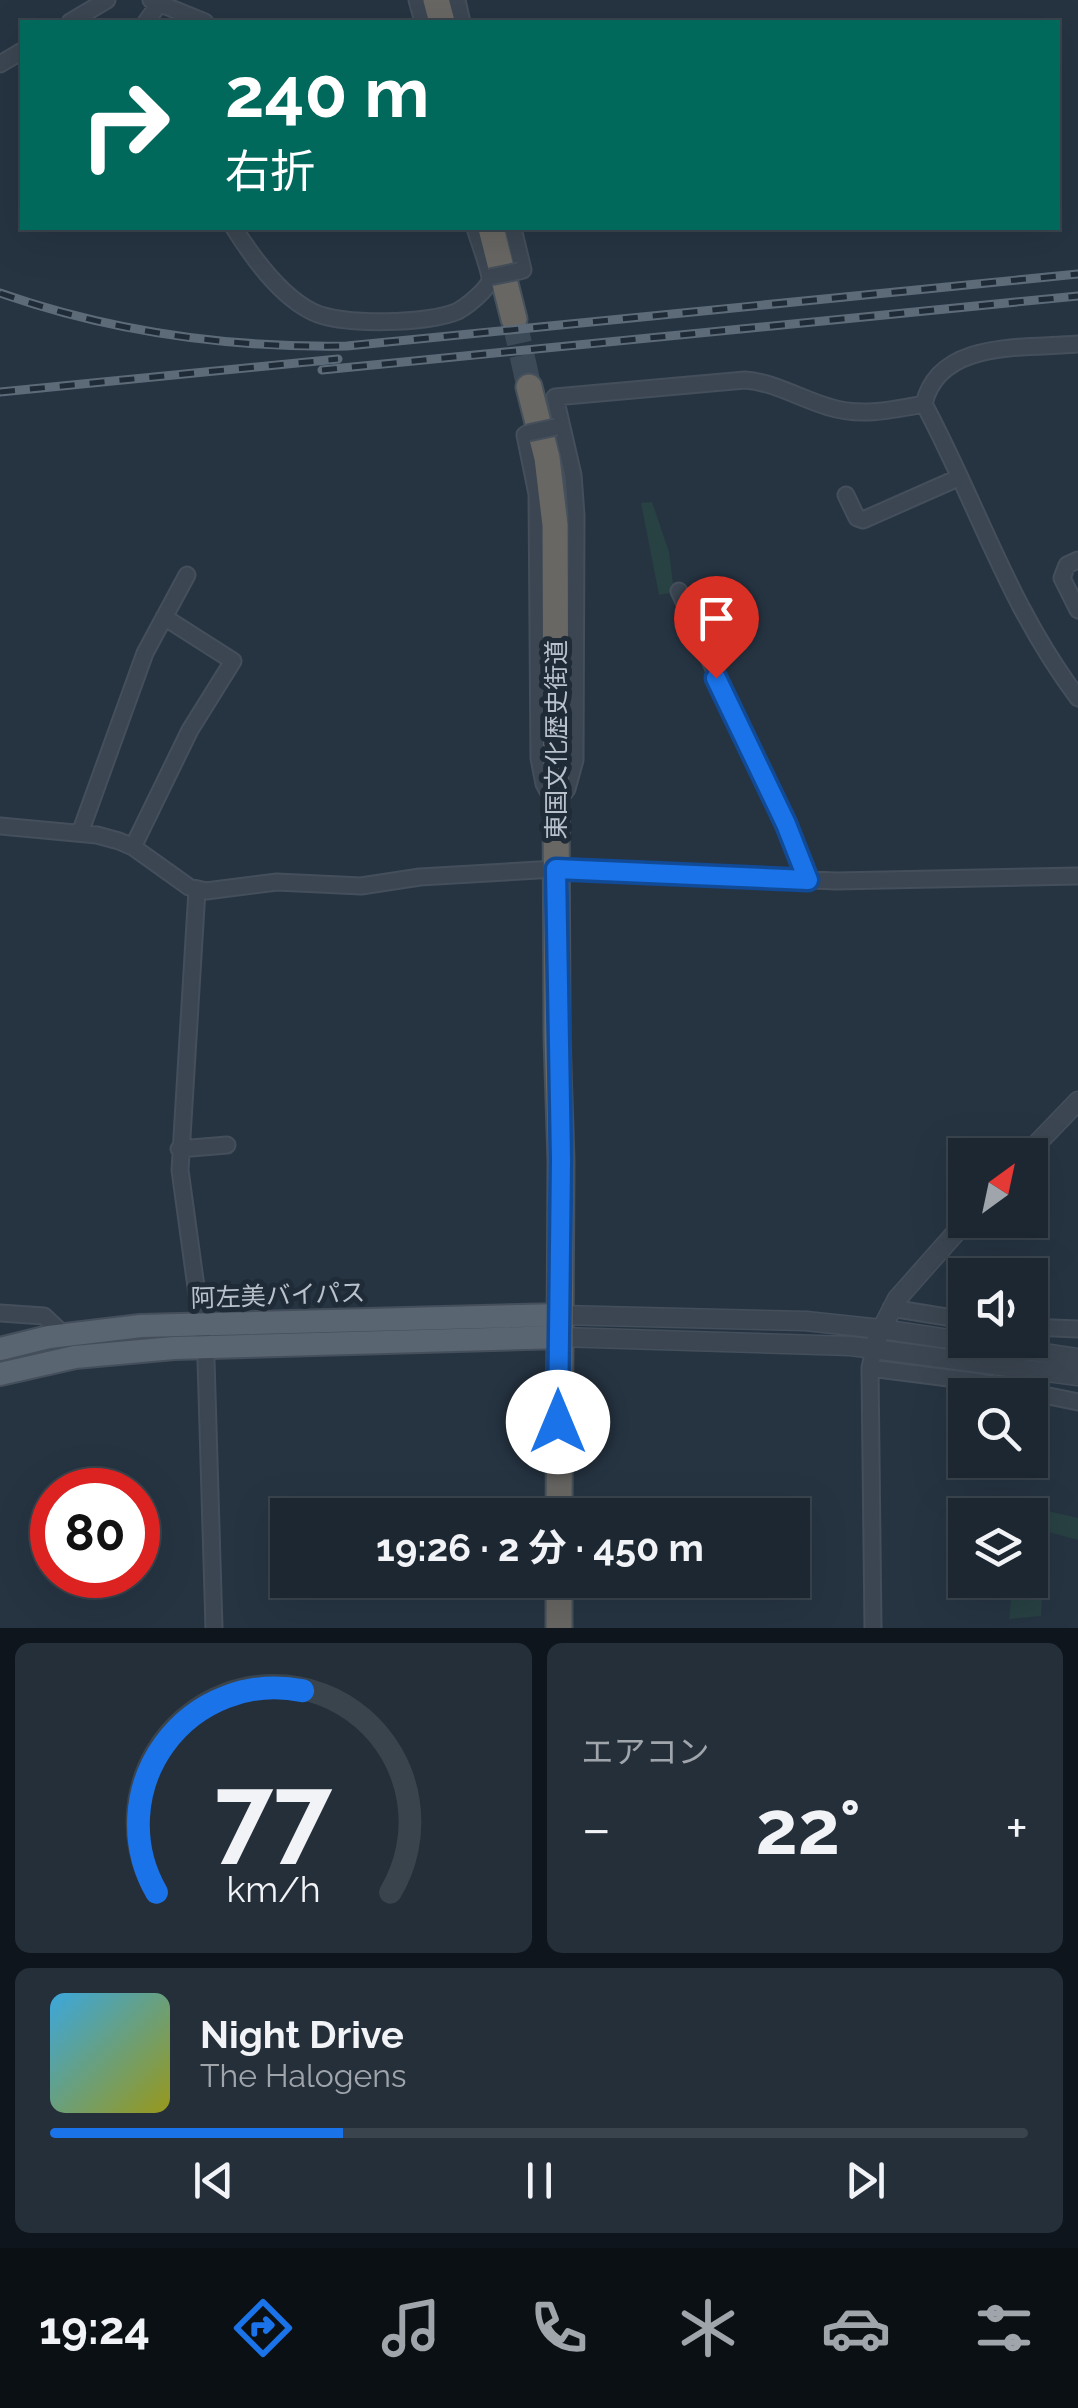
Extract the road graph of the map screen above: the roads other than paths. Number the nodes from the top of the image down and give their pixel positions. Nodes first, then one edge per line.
1 (108, 0) edge
2 (156, 1) edge
3 (73, 20) edge
4 (199, 20) edge
5 (235, 230) edge
6 (476, 230) edge
7 (492, 230) edge
8 (513, 230) edge
9 (490, 277) junction
10 (514, 319) tunnel mouth
11 (1078, 344) edge
12 (530, 386) tunnel mouth
13 (924, 404) junction
14 (559, 426) junction
15 (958, 478) junction
16 (846, 496) dead end
17 (1078, 560) edge
18 (187, 575) dead end
19 (679, 592) dead end
20 (1078, 610) edge
21 (164, 617) junction
22 (1078, 698) edge
23 (555, 804) junction
24 (0, 826) edge
25 (80, 833) junction
26 (133, 847) junction
27 (556, 869) junction
28 (1078, 876) edge
29 (808, 880) junction
30 (197, 890) junction
31 (1078, 1102) edge
32 (1043, 1138) edge
33 (227, 1146) dead end
34 (179, 1150) junction
35 (951, 1238) edge
36 (891, 1308) junction
37 (0, 1313) edge
38 (948, 1317) edge
39 (560, 1326) junction
40 (1048, 1327) edge
41 (1078, 1328) edge
42 (881, 1329) junction
43 (64, 1334) junction
44 (203, 1336) junction
45 (0, 1348) edge
46 (874, 1348) junction
47 (1078, 1358) edge
48 (870, 1368) junction
49 (0, 1374) edge
50 (1078, 1376) edge
51 (1078, 1402) edge
52 (559, 1498) edge
53 (559, 1598) edge
54 (214, 1628) edge
55 (560, 1628) edge
56 (873, 1628) edge

1 - 3 street
2 - 4 street
5 - 9 street
6 - 9 street
7 - 10 highway
8 - 9 street, bridge
11 - 13 street
12 - 23 highway, 東国文化歴史街道
13 - 14 street
13 - 15 street
14 - 23 street
14 - 23 street, bridge
15 - 16 street
15 - 22 street
17 - 20 street
18 - 21 street
19 - 29 street
21 - 25 street
21 - 26 street
23 - 27 highway, 東国文化歴史街道
24 - 25 street
25 - 26 street
26 - 30 street
27 - 29 street
27 - 30 street
27 - 39 highway, 東国文化歴史街道
28 - 29 street
30 - 34 street
31 - 32 street
33 - 34 street
34 - 44 street
35 - 36 street
36 - 38 street
36 - 42 street
37 - 43 street
39 - 42 street
39 - 44 main road, 阿左美バイパス
39 - 46 street
39 - 52 highway, 東国文化歴史街道
40 - 41 street
42 - 46 street
42 - 47 street
43 - 44 main road, 阿左美バイパス
43 - 45 main road, 阿左美バイパス
44 - 49 main road, 阿左美バイパス
44 - 54 street
46 - 48 street
46 - 50 street
48 - 51 street
48 - 56 street
53 - 55 highway

